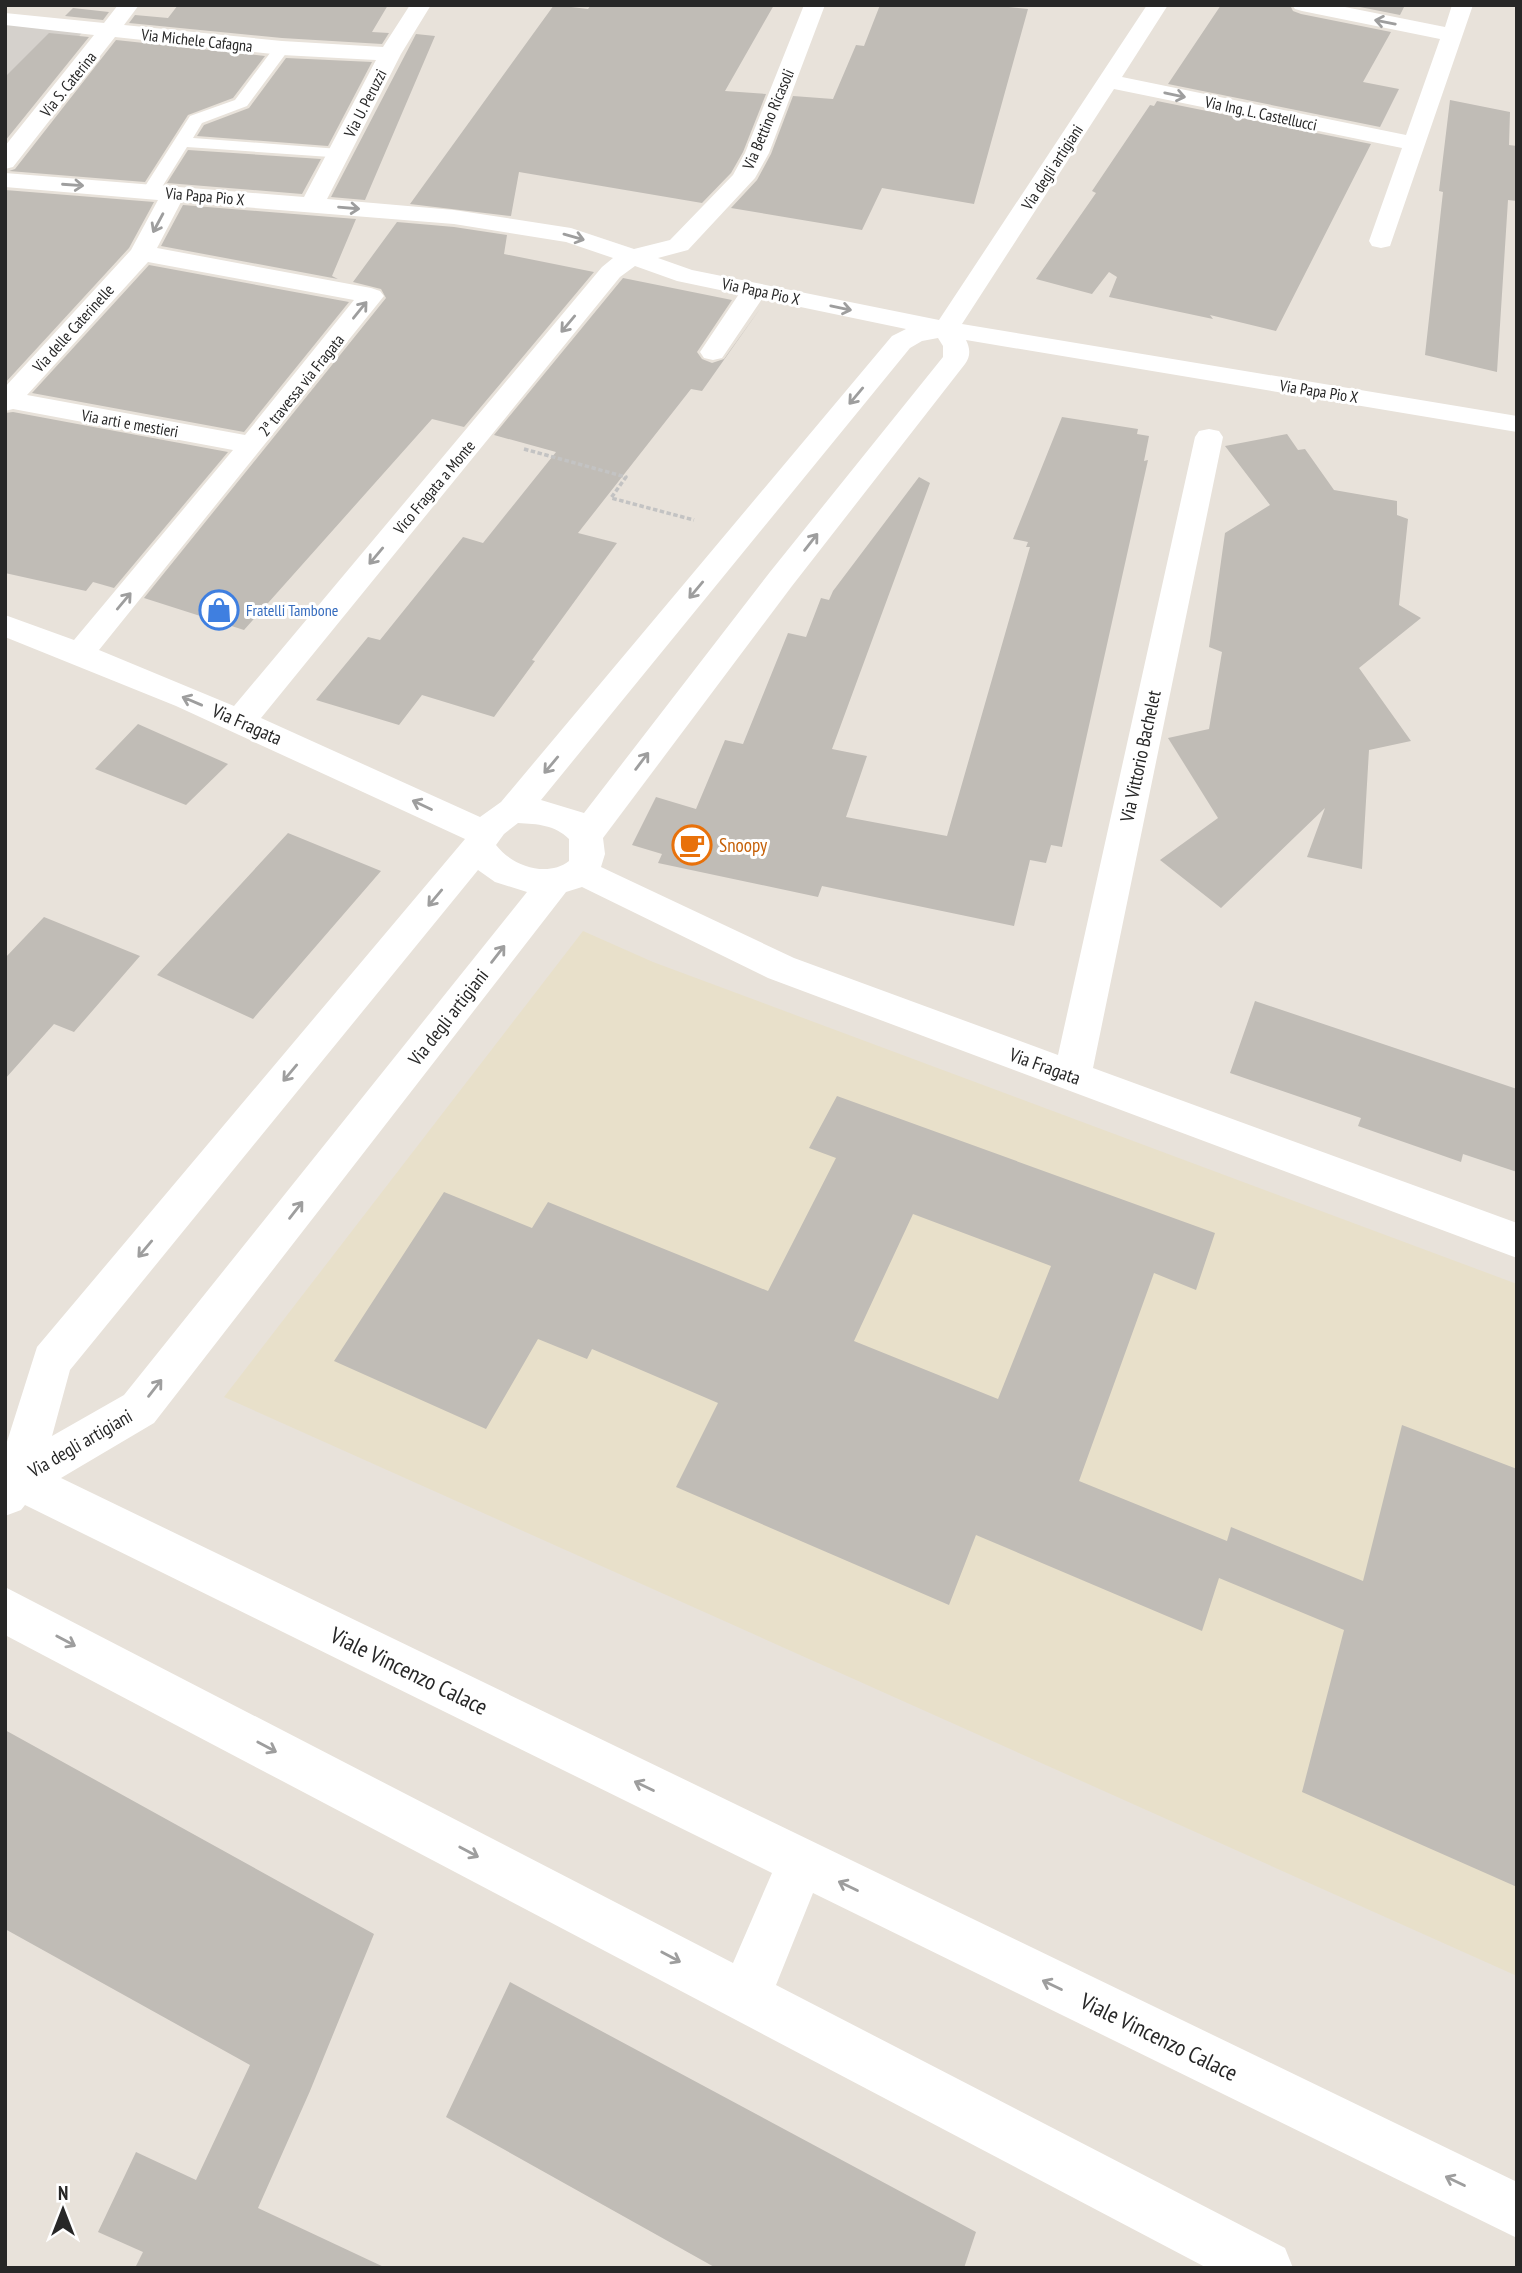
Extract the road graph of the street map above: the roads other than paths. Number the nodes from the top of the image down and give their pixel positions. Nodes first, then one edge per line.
1 (129, 5) edge
2 (421, 5) edge
3 (815, 5) edge
4 (1158, 5) edge
5 (1302, 5) edge
6 (1462, 5) edge
7 (5, 19) edge
8 (110, 31) junction
9 (1452, 35) junction
10 (282, 48) junction
11 (390, 54) junction
12 (1108, 81) junction
13 (182, 142) junction
14 (1414, 144) junction
15 (339, 154) junction
16 (5, 162) edge
17 (5, 180) edge
18 (162, 192) junction
19 (313, 204) junction
20 (1381, 241) dead end
21 (142, 253) junction
22 (631, 257) junction
23 (755, 290) junction
24 (946, 329) junction
25 (713, 352) dead end
26 (6, 401) edge
27 (1517, 424) edge
28 (1209, 437) dead end
29 (252, 445) junction
30 (751, 569) junction
31 (5, 625) edge
32 (80, 653) junction
33 (240, 721) junction
34 (513, 811) junction
35 (586, 835) junction
36 (481, 839) junction
37 (567, 878) junction
38 (1072, 1076) junction
39 (1517, 1241) edge
40 (9, 1482) edge
41 (5, 1610) edge
42 (801, 1863) junction
43 (746, 1996) junction
44 (1517, 2211) edge
45 (1265, 2268) edge

1 - 8 street, Via S. Caterina
2 - 11 street, Via U. Peruzzi
3 - 22 street, Via Bettino Ricasoli
4 - 12 street, Via degli artigiani
9 -> 5 street
6 - 9 street
7 - 8 street, Via Michele Cafagna
8 - 10 street, Via Michele Cafagna
8 - 16 street, Via S. Caterina
9 - 14 street
10 - 11 street, Via Michele Cafagna
10 - 13 lane
11 - 15 street, Via U. Peruzzi
12 -> 14 street, Via Ing. L. Castellucci
12 - 24 street, Via degli artigiani
13 - 15 lane
13 - 18 lane
14 - 20 street
15 - 19 street, Via U. Peruzzi
17 -> 18 street, Via Papa Pio X
18 - 19 street, Via Papa Pio X
18 -> 21 street, Via delle Caterinelle
19 -> 22 street, Via Papa Pio X
21 - 26 street, Via delle Caterinelle
29 -> 21 street, 2ª travessa via Fragata
22 - 23 street, Via Papa Pio X
22 -> 33 street, Vico Fragata a Monte
23 -> 24 street, Via Papa Pio X
23 - 25 street
24 - 27 street, Via Papa Pio X
30 -> 24 street
24 -> 30 street
26 - 29 street, Via arti e mestieri
28 - 38 street, Via Vittorio Bachelet
32 -> 29 street, 2ª travessa via Fragata
30 -> 34 street
35 -> 30 street
31 - 32 street, Via Fragata
33 -> 32 street, Via Fragata
36 -> 33 street, Via Fragata
34 - 35 street
34 - 36 street
35 - 37 street
36 - 37 street
36 -> 40 street, Via degli artigiani
37 - 38 street, Via Fragata
40 -> 37 street, Via degli artigiani
38 - 39 street, Via Fragata
42 -> 40 street, Viale Vincenzo Calace
41 -> 43 street
42 - 43 street
44 -> 42 street, Viale Vincenzo Calace
43 - 45 street

